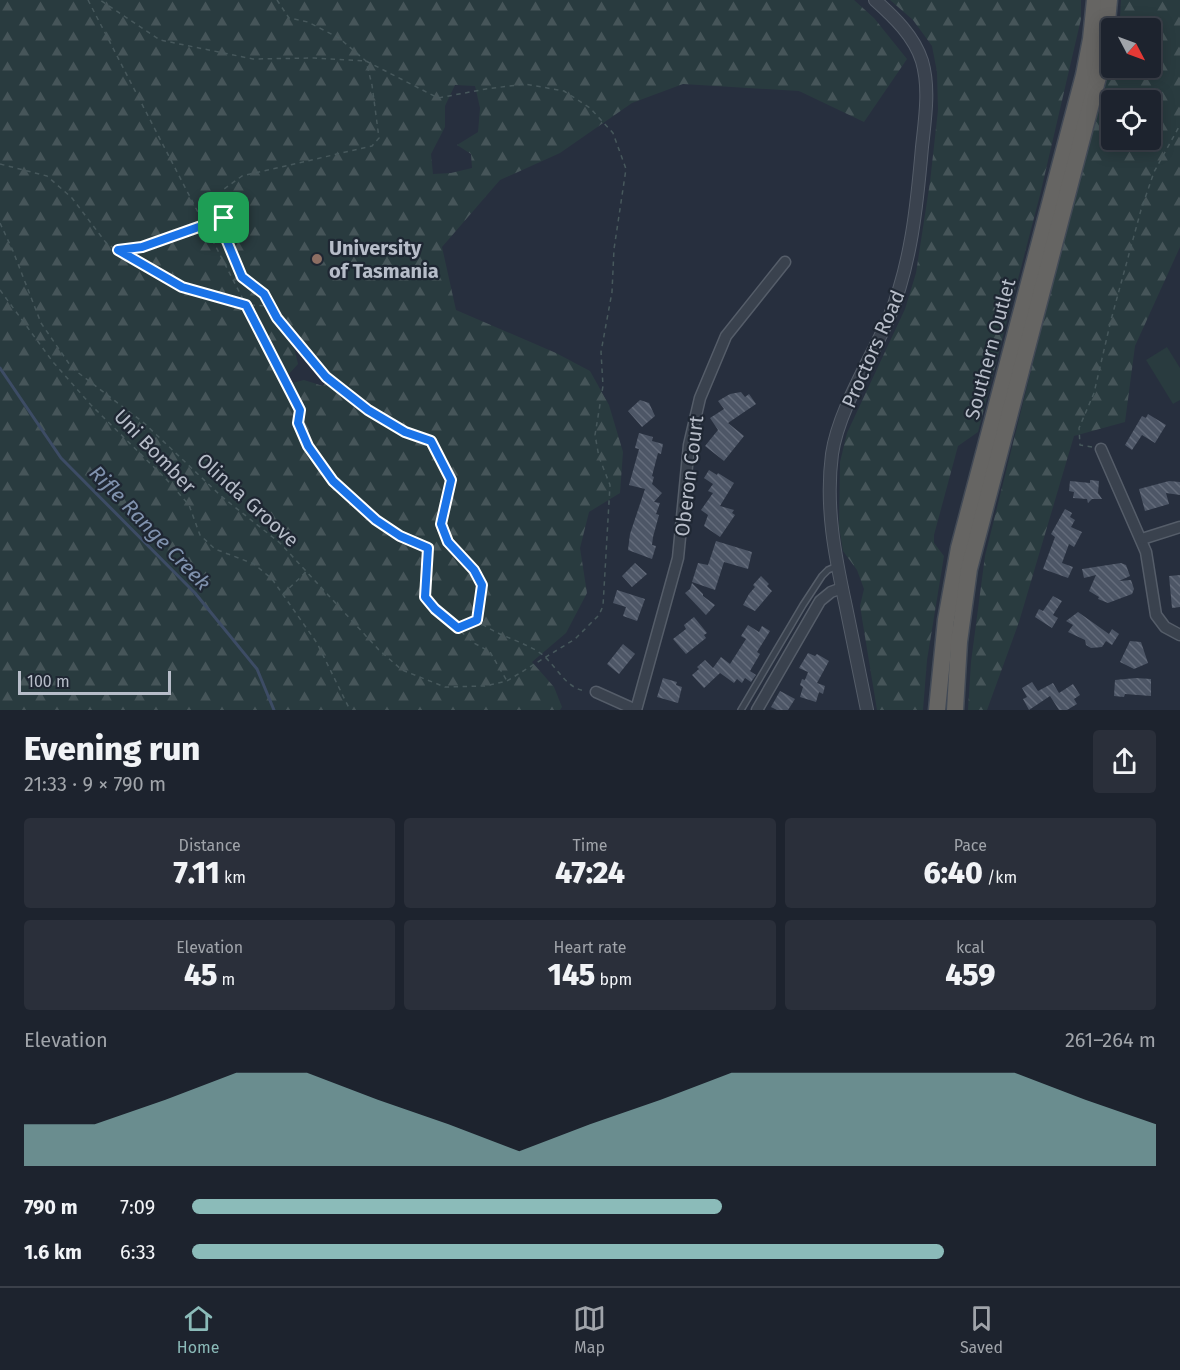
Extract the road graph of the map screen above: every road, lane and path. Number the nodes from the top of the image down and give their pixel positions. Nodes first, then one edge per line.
1 (88, 0) edge
2 (100, 0) edge
3 (277, 0) edge
4 (875, 0) edge
5 (1095, 0) edge
6 (1109, 0) edge
7 (366, 60) junction
8 (1180, 125) edge
9 (0, 164) edge
10 (224, 218) junction
11 (0, 223) edge
12 (205, 226) junction
13 (118, 250) junction
14 (785, 262) dead end
15 (0, 290) edge
16 (246, 305) junction
17 (270, 306) junction
18 (300, 410) junction
19 (302, 413) dead end
20 (1101, 449) joint
21 (1180, 527) edge
22 (1142, 539) junction
23 (837, 566) junction
24 (306, 572) junction
25 (842, 588) junction
26 (283, 594) junction
27 (477, 620) junction
28 (458, 628) junction
29 (1180, 635) edge
30 (544, 657) junction
31 (507, 681) junction
32 (596, 692) joint
33 (350, 710) edge
34 (636, 710) edge
35 (741, 710) edge
36 (757, 710) edge
37 (867, 710) edge
38 (937, 710) edge
39 (955, 710) edge

1 - 12 path
2 - 7 path
3 - 7 path
4 - 23 street, Proctors Road
5 - 38 highway, Southern Outlet
6 - 39 highway, Southern Outlet
7 - 10 path
7 - 30 path, Olinda Groove
8 - 20 path
9 - 13 path
10 - 12 path
10 - 17 path
11 - 24 path, Olinda Groove
12 - 13 path
12 - 16 path
13 - 16 path
14 - 34 street, Oberon Court
15 - 26 path, Uni Bomber
16 - 17 path
16 - 18 path
17 - 27 path
18 - 19 path
18 - 28 path
20 - 22 street
21 - 22 street
22 - 29 street
23 - 25 street, Proctors Road
23 - 35 lane
24 - 26 path
24 - 31 path, Olinda Groove
25 - 36 street
25 - 37 street, Proctors Road
26 - 33 path, Uni Bomber
27 - 28 path
27 - 30 path
28 - 31 path
30 - 31 path, Olinda Groove
30 - 32 path
32 - 34 street

